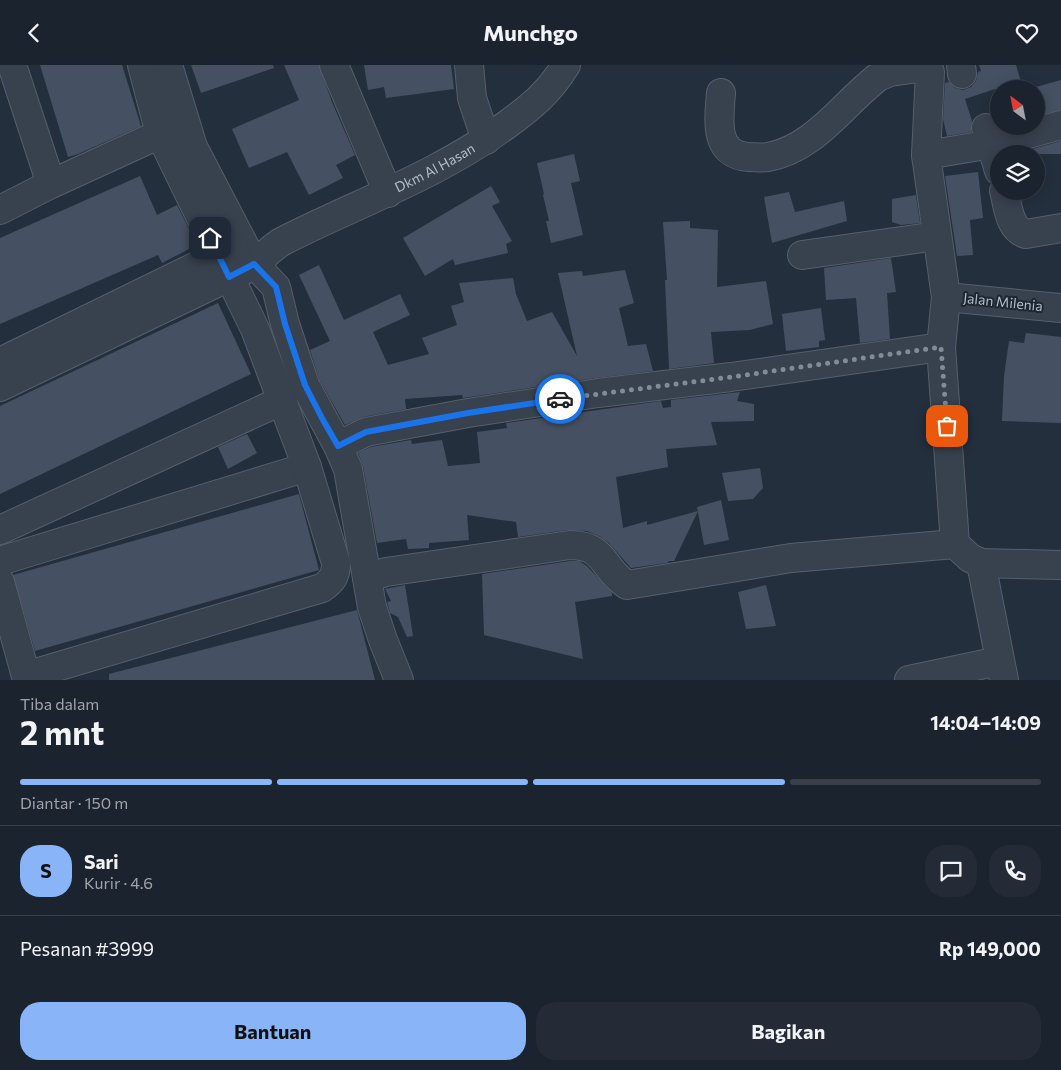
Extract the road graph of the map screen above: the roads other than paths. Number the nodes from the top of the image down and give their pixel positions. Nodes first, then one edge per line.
1 (12, 65) edge
2 (142, 65) edge
3 (168, 65) edge
4 (334, 65) edge
5 (469, 65) edge
6 (566, 65) edge
7 (721, 93) dead end
8 (1061, 125) edge
9 (160, 134) junction
10 (989, 136) junction
11 (486, 140) junction
12 (992, 145) edge
13 (926, 155) junction
14 (51, 184) junction
15 (388, 193) junction
16 (1007, 200) edge
17 (0, 210) edge
18 (1061, 229) edge
19 (937, 236) junction
20 (249, 255) junction
21 (802, 255) dead end
22 (224, 266) junction
23 (946, 297) junction
24 (1061, 308) edge
25 (941, 347) junction
26 (0, 362) edge
27 (0, 387) edge
28 (283, 400) junction
29 (338, 446) junction
30 (307, 467) junction
31 (0, 530) edge
32 (955, 544) junction
33 (0, 561) edge
34 (981, 563) junction
35 (1061, 565) edge
36 (368, 578) junction
37 (0, 582) edge
38 (1002, 671) edge
39 (26, 678) edge
40 (400, 680) edge
41 (909, 680) edge

1 - 14 street
2 - 9 street
3 - 20 street
4 - 15 street
5 - 11 street
6 - 11 street, Dkm Al Hasan
7 - 13 street
8 - 10 street
9 - 14 street
9 - 22 street
10 - 12 street
10 - 13 street
11 - 15 street, Dkm Al Hasan
13 - 19 street
14 - 17 street
15 - 20 street, Dkm Al Hasan
16 - 18 street
19 - 21 street
19 - 23 street
20 - 22 street
20 - 29 street
22 - 26 street
22 - 27 street
22 - 28 street
23 - 24 street, Jalan Milenia
23 - 25 street, Jalan Milenia
25 - 29 street
25 - 32 street, Jalan Milenia
28 - 30 street
28 - 31 street
29 - 36 street
30 - 33 street
30 - 39 street
32 - 34 street
32 - 36 street
34 - 35 street
34 - 38 street
36 - 40 street
37 - 39 street
38 - 41 street

